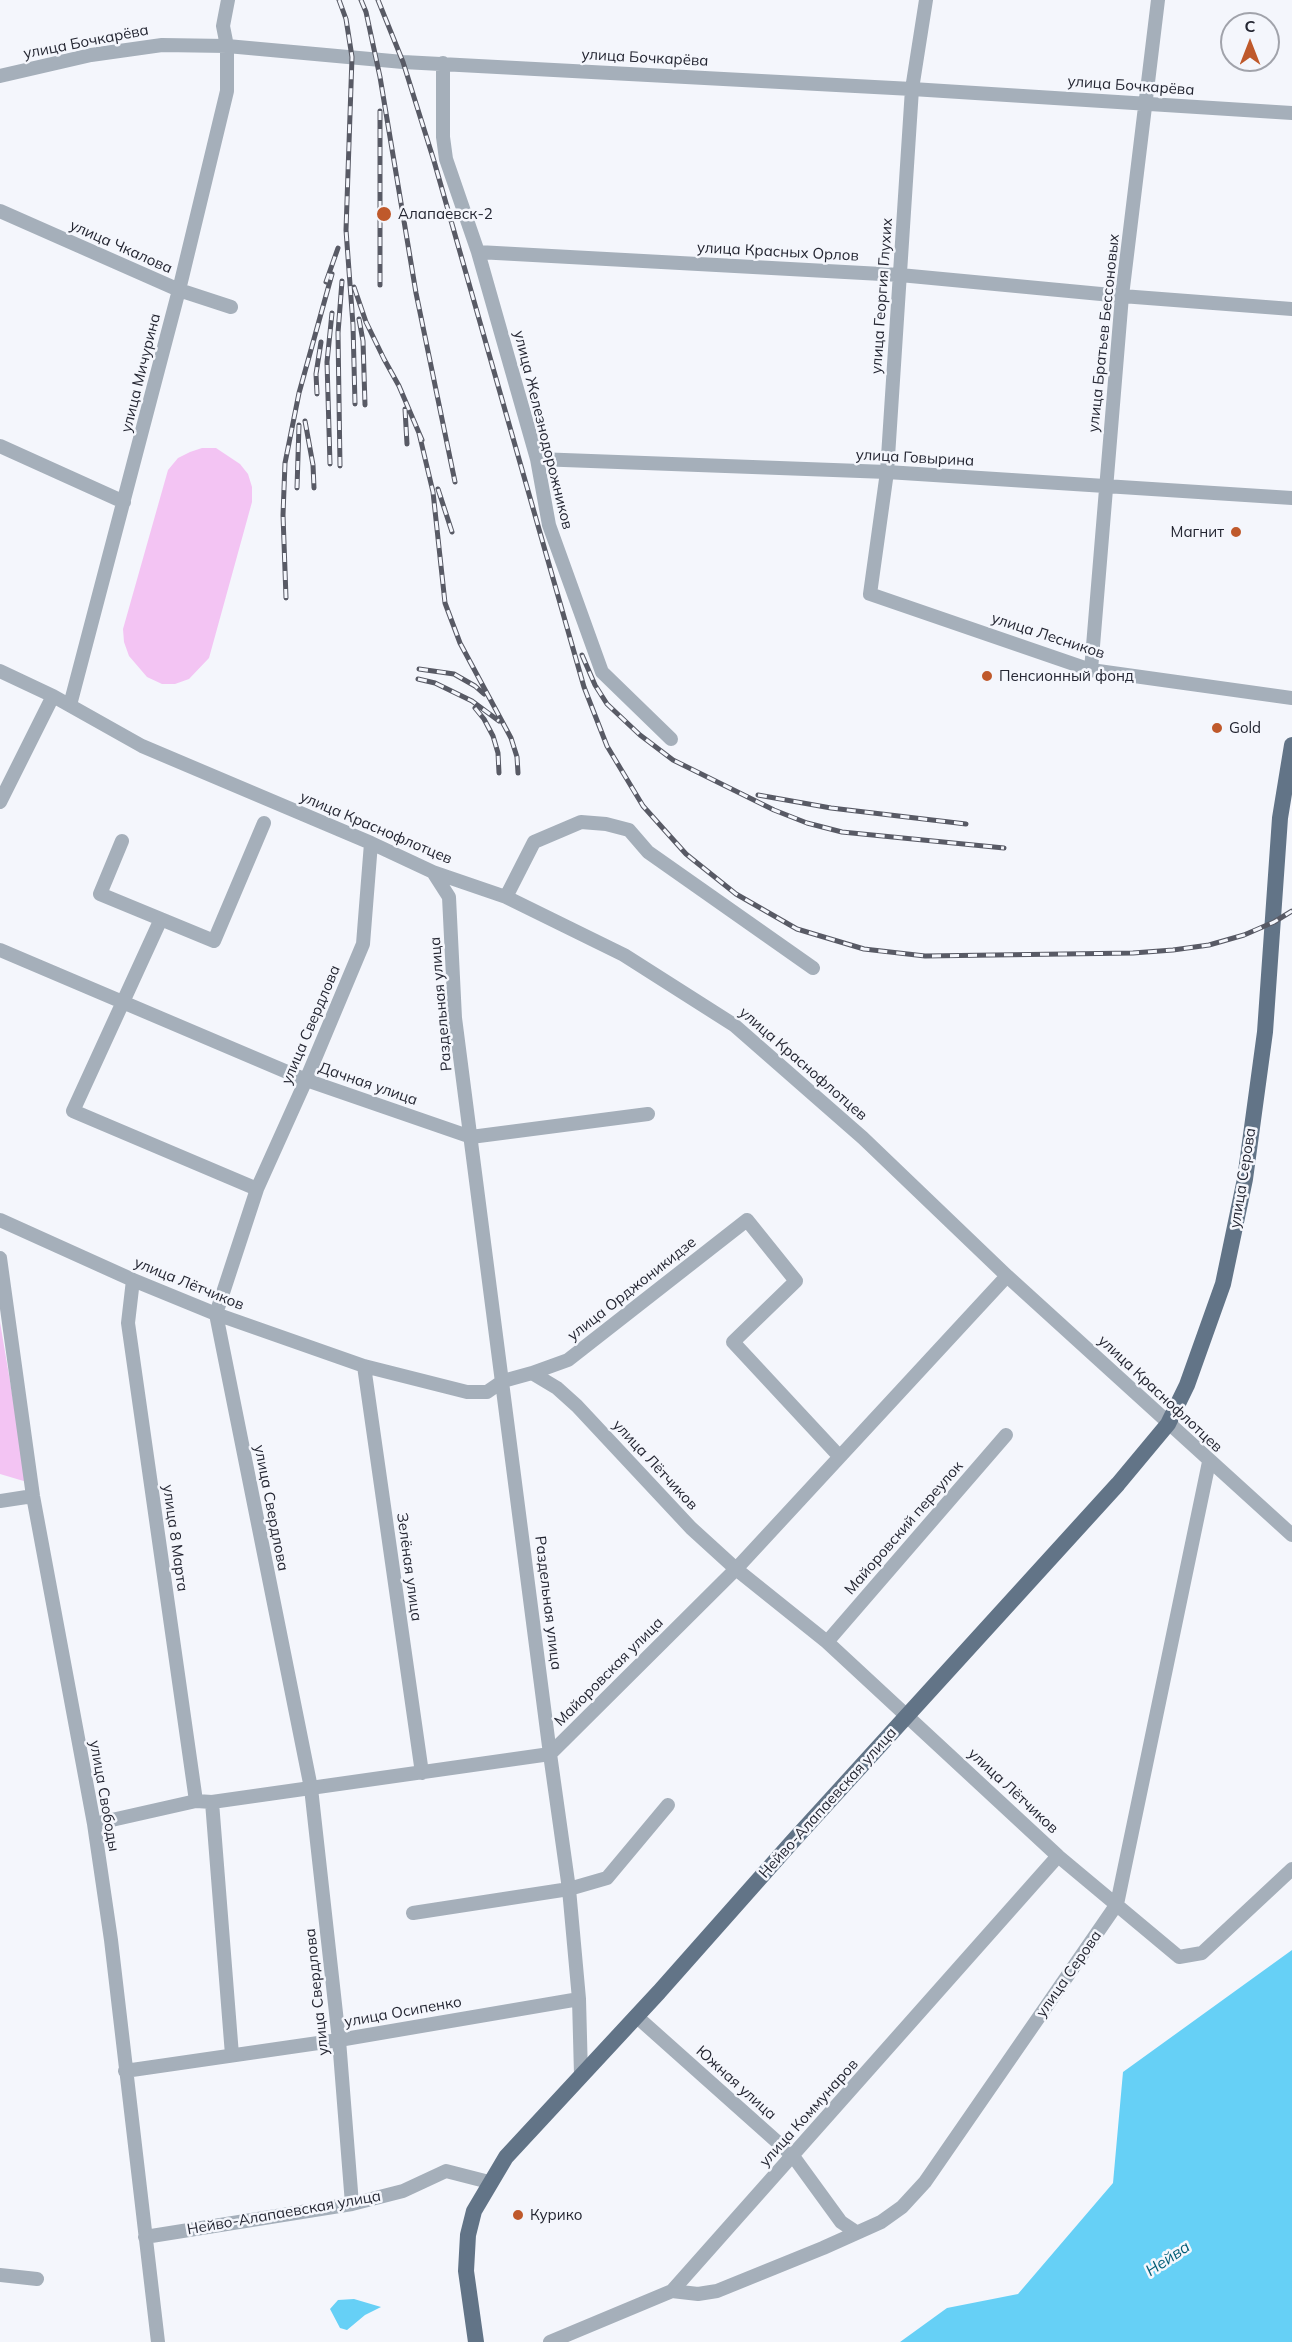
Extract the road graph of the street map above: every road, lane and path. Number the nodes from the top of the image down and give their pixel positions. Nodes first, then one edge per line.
1 (228, 0) edge
2 (926, 0) edge
3 (1158, 0) edge
4 (226, 46) junction
5 (443, 63) junction
6 (0, 76) edge
7 (912, 89) junction
8 (1147, 104) junction
9 (1292, 113) edge
10 (0, 211) edge
11 (478, 252) junction
12 (900, 275) junction
13 (179, 290) junction
14 (1122, 296) junction
15 (231, 307) dead end
16 (1292, 309) edge
17 (0, 446) edge
18 (537, 459) junction
19 (887, 472) junction
20 (1107, 486) junction
21 (1292, 498) edge
22 (124, 502) junction
23 (870, 594) joint
24 (1091, 670) junction
25 (0, 671) edge
26 (53, 696) junction
27 (1292, 698) edge
28 (70, 705) junction
29 (671, 739) dead end
30 (1292, 745) edge
31 (0, 802) edge
32 (264, 823) dead end
33 (122, 841) dead end
34 (371, 843) junction
35 (434, 872) junction
36 (506, 897) junction
37 (161, 919) junction
38 (0, 950) edge
39 (813, 968) dead end
40 (123, 1001) junction
41 (306, 1080) junction
42 (648, 1114) dead end
43 (471, 1137) junction
44 (257, 1190) junction
45 (0, 1220) edge
46 (0, 1258) edge
47 (1007, 1276) junction
48 (133, 1280) junction
49 (216, 1314) junction
50 (364, 1366) junction
51 (532, 1373) junction
52 (503, 1381) junction
53 (1168, 1424) junction
54 (1006, 1435) dead end
55 (839, 1456) junction
56 (1209, 1462) junction
57 (33, 1496) junction
58 (0, 1501) edge
59 (1292, 1535) edge
60 (736, 1569) junction
61 (827, 1642) junction
62 (908, 1715) junction
63 (550, 1754) junction
64 (422, 1773) junction
65 (311, 1788) junction
66 (196, 1801) junction
67 (212, 1802) junction
68 (668, 1805) dead end
69 (94, 1824) junction
70 (1058, 1857) junction
71 (1292, 1869) edge
72 (569, 1889) junction
73 (1117, 1904) junction
74 (413, 1913) dead end
75 (579, 2000) junction
76 (636, 2016) dead end
77 (339, 2040) junction
78 (232, 2055) junction
79 (125, 2071) junction
80 (581, 2075) junction
81 (793, 2156) junction
82 (489, 2182) junction
83 (352, 2204) junction
84 (856, 2232) junction
85 (145, 2237) junction
86 (0, 2275) edge
87 (37, 2279) dead end
88 (672, 2291) junction
89 (158, 2342) edge
90 (476, 2342) edge
91 (550, 2342) edge

1 - 4 street, улица Мичурина
2 - 7 street, улица Георгия Глухих
3 - 8 street, улица Братьев Бессоновых
4 - 5 street, улица Бочкарёва
4 - 6 street, улица Бочкарёва
4 - 13 street, улица Мичурина
5 - 7 street, улица Бочкарёва
5 - 11 street, улица Железнодорожников
7 - 8 street, улица Бочкарёва
7 - 12 street, улица Георгия Глухих
8 - 9 street, улица Бочкарёва
8 - 14 street, улица Братьев Бессоновых
10 - 13 street, улица Чкалова
11 - 12 street, улица Красных Орлов
11 - 18 street, улица Железнодорожников
12 - 14 street, улица Красных Орлов
12 - 19 street, улица Георгия Глухих
13 - 15 street, улица Чкалова
13 - 22 street, улица Мичурина
14 - 16 street, улица Красных Орлов
14 - 20 street, улица Братьев Бессоновых
17 - 22 street
18 - 19 street, улица Говырина
18 - 29 street, улица Железнодорожников
19 - 20 street, улица Говырина
19 - 23 street, улица Георгия Глухих
20 - 21 street, улица Говырина
20 - 24 street, улица Братьев Бессоновых
22 - 28 street, улица Мичурина
23 - 24 street, улица Лесников
24 - 27 street, улица Лесников
25 - 26 street, улица Краснофлотцев
26 - 28 street, улица Краснофлотцев
26 - 31 street
28 - 34 street, улица Краснофлотцев
30 - 53 main road, улица Серова
32 - 37 street
33 - 37 street
34 - 35 street, улица Краснофлотцев
34 - 41 street, улица Свердлова
35 - 36 street, улица Краснофлотцев
35 - 43 street, Раздельная улица
36 - 39 street
36 - 47 street, улица Краснофлотцев
37 - 40 street
38 - 40 street, Дачная улица
40 - 41 street, Дачная улица
40 - 44 street
41 - 43 street, Дачная улица
41 - 44 street, улица Свердлова
42 - 43 street
43 - 52 street, Раздельная улица
44 - 49 street, улица Свердлова
45 - 48 street, улица Лётчиков
46 - 57 street, улица Свободы
47 - 53 street, улица Краснофлотцев
47 - 55 street, Майоровская улица
48 - 49 street, улица Лётчиков
48 - 66 street, улица 8 Марта
49 - 50 street, улица Лётчиков
49 - 65 street, улица Свердлова
50 - 52 street, улица Лётчиков
50 - 64 street, Зелёная улица
51 - 52 street, улица Лётчиков
51 - 55 street, улица Орджоникидзе
51 - 60 street, улица Лётчиков
52 - 63 street, Раздельная улица
53 - 56 street, улица Краснофлотцев
53 - 62 main road, Нейво-Алапаевская улица
54 - 61 street, Майоровский переулок
55 - 60 street, Майоровская улица
56 - 59 street, улица Краснофлотцев
56 - 73 street, улица Серова
57 - 58 street
57 - 69 street, улица Свободы
60 - 61 street, улица Лётчиков
60 - 63 street, Майоровская улица
61 - 62 street, улица Лётчиков
62 - 70 street, улица Лётчиков
62 - 80 main road, Нейво-Алапаевская улица
63 - 64 street
63 - 72 street, Раздельная улица
64 - 65 street
65 - 67 street
65 - 77 street, улица Свердлова
66 - 67 street
66 - 69 street
67 - 78 street
68 - 72 street
69 - 79 street, улица Свободы
70 - 73 street, улица Лётчиков
70 - 81 street, улица Коммунаров
71 - 73 street, улица Лётчиков
72 - 74 street
72 - 75 street, Раздельная улица
73 - 84 street, улица Серова
75 - 77 street, улица Осипенко
75 - 80 street, Раздельная улица
76 - 81 street, Южная улица
77 - 78 street, улица Осипенко
77 - 83 street, улица Свердлова
78 - 79 street, улица Осипенко
79 - 85 street, улица Свободы
80 - 82 main road, Нейво-Алапаевская улица
81 - 84 street, Южная улица
81 - 88 street, улица Коммунаров
82 - 83 street, Нейво-Алапаевская улица
82 - 90 main road, Нейво-Алапаевская улица
83 - 85 street, Нейво-Алапаевская улица
84 - 88 street, улица Серова
85 - 89 street, улица Свободы
86 - 87 street
88 - 91 street, улица Коммунаров

